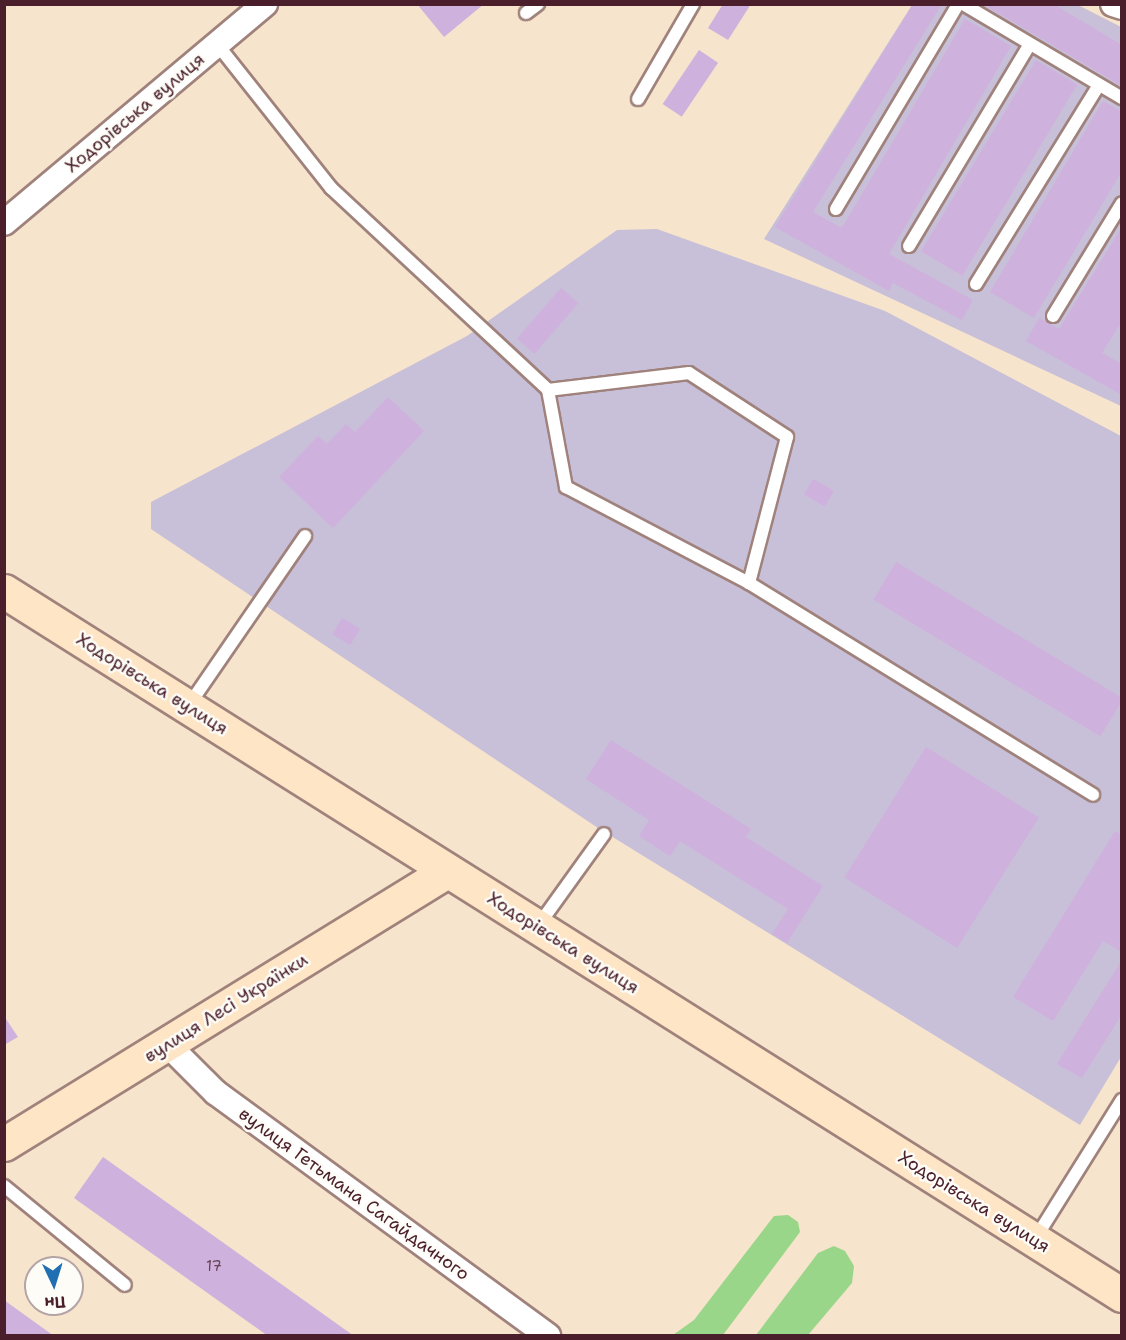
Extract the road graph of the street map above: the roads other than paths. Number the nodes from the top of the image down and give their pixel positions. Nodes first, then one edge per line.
1 (265, 4) edge
2 (538, 4) edge
3 (693, 4) edge
4 (958, 4) edge
5 (963, 4) edge
6 (1113, 4) edge
7 (1122, 7) edge
8 (526, 13) dead end
9 (217, 44) junction
10 (1030, 44) junction
11 (1099, 85) junction
12 (1122, 98) edge
13 (638, 99) dead end
14 (1122, 203) edge
15 (836, 209) dead end
16 (4, 223) edge
17 (909, 246) dead end
18 (976, 284) dead end
19 (1053, 316) dead end
20 (548, 390) junction
21 (305, 536) dead end
22 (749, 583) junction
23 (4, 591) edge
24 (188, 706) junction
25 (1092, 795) dead end
26 (604, 834) dead end
27 (447, 871) junction
28 (538, 927) junction
29 (167, 1044) junction
30 (1122, 1101) edge
31 (4, 1144) edge
32 (4, 1186) edge
33 (1034, 1240) junction
34 (125, 1285) dead end
35 (1122, 1295) edge
36 (548, 1335) edge

1 - 9 street, Ходорівська вулиця
2 - 8 lane
3 - 13 lane
4 - 15 lane
5 - 10 lane
6 - 7 street
9 - 16 street, Ходорівська вулиця
9 - 20 lane
10 - 11 lane
10 - 17 lane
11 - 12 lane
11 - 18 lane
14 - 19 lane
20 - 22 lane
20 - 22 lane
21 - 24 lane
22 - 25 lane
23 - 24 main road, Ходорівська вулиця
24 - 27 main road, Ходорівська вулиця
26 - 28 lane
27 - 28 main road, Ходорівська вулиця
27 - 29 main road, вулиця Лесі Українки
28 - 33 main road, Ходорівська вулиця
29 - 31 main road, вулиця Лесі Українки
29 - 36 street, вулиця Гетьмана Сагайдачного
30 - 33 lane
32 - 34 lane
33 - 35 main road, Ходорівська вулиця

